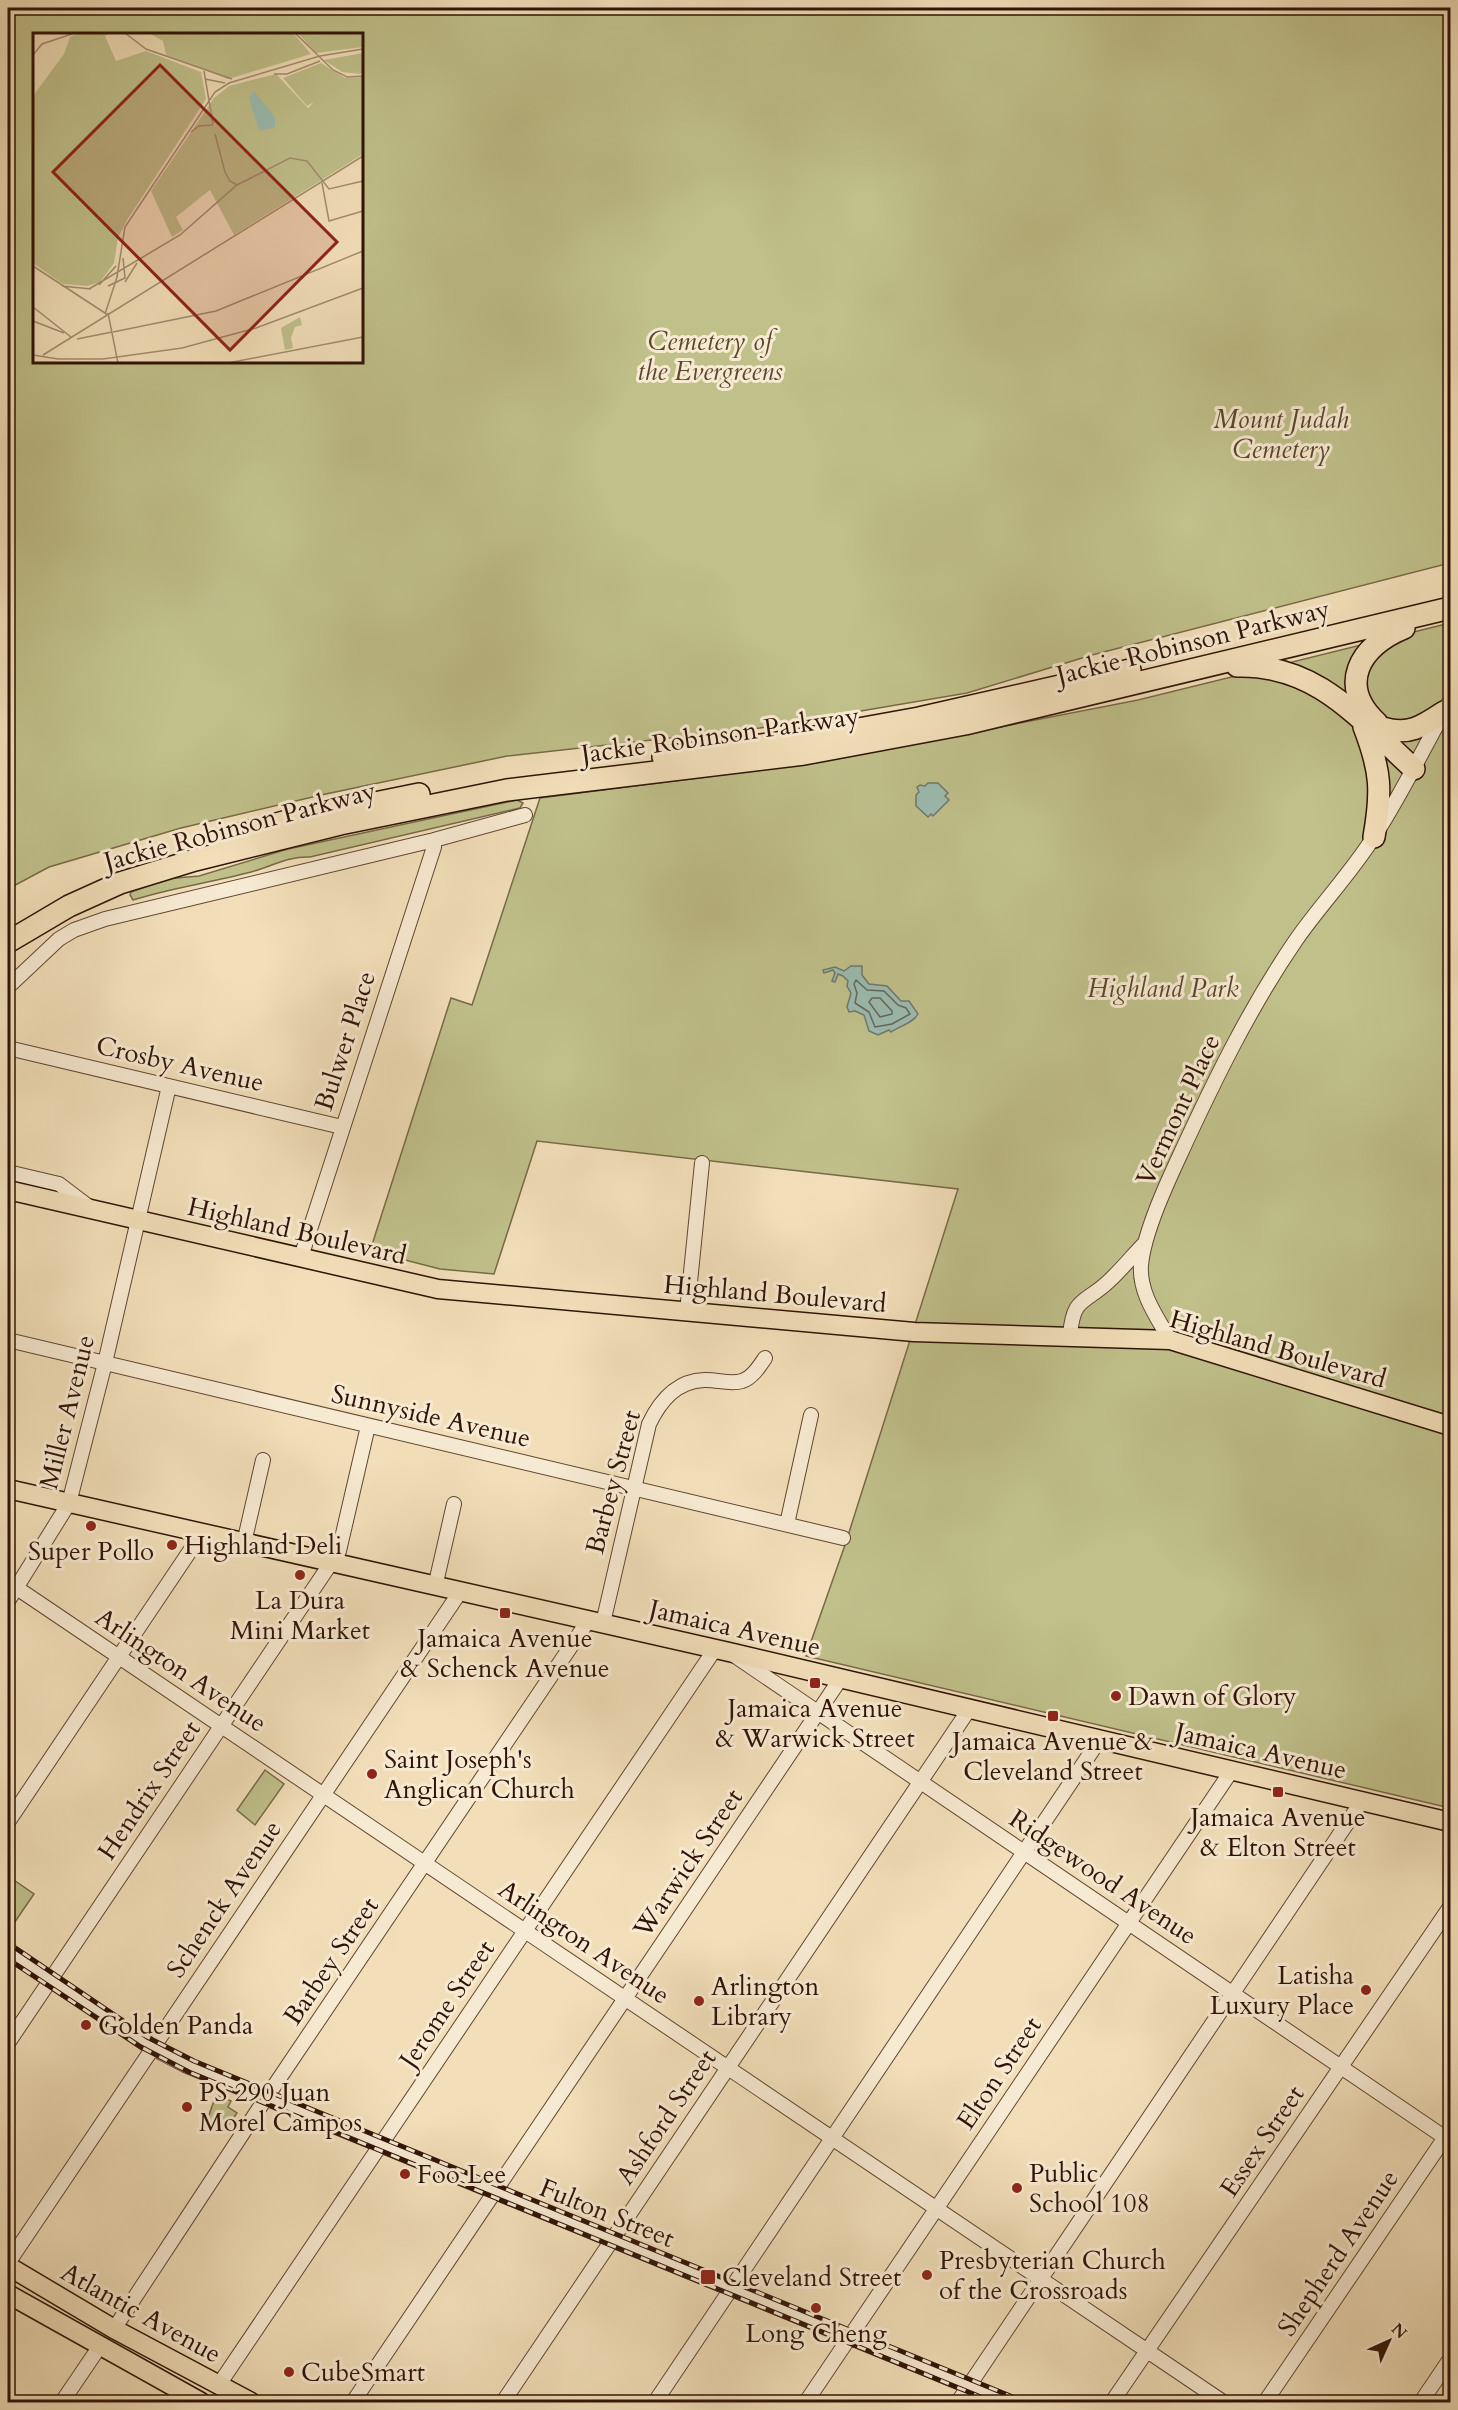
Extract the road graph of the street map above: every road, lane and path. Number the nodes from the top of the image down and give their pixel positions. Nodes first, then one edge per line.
1 (1450, 594) edge
2 (1450, 608) edge
3 (1200, 667) junction
4 (1447, 706) edge
5 (1373, 726) junction
6 (1416, 764) junction
7 (525, 815) dead end
8 (1374, 837) junction
9 (434, 840) junction
10 (8, 926) edge
11 (8, 942) edge
12 (8, 987) edge
13 (8, 1048) edge
14 (169, 1086) junction
15 (342, 1127) junction
16 (702, 1163) dead end
17 (8, 1172) edge
18 (8, 1191) edge
19 (92, 1209) junction
20 (138, 1221) junction
21 (1145, 1243) junction
22 (301, 1257) junction
23 (687, 1312) junction
24 (1070, 1336) junction
25 (8, 1340) edge
26 (1170, 1340) junction
27 (765, 1358) dead end
28 (105, 1363) junction
29 (811, 1415) dead end
30 (368, 1426) junction
31 (1450, 1426) edge
32 (263, 1460) dead end
33 (8, 1489) edge
34 (634, 1489) junction
35 (69, 1503) junction
36 (454, 1504) dead end
37 (787, 1524) junction
38 (202, 1533) junction
39 (843, 1538) dead end
40 (244, 1543) junction
41 (331, 1563) junction
42 (12, 1585) edge
43 (435, 1587) junction
44 (460, 1592) junction
45 (8, 1600) edge
46 (596, 1622) junction
47 (722, 1650) junction
48 (119, 1657) junction
49 (841, 1678) junction
50 (970, 1708) junction
51 (818, 1714) junction
52 (221, 1725) junction
53 (1100, 1739) junction
54 (1232, 1770) junction
55 (920, 1783) junction
56 (323, 1794) junction
57 (1362, 1801) junction
58 (8, 1822) edge
59 (1450, 1822) edge
60 (1024, 1853) junction
61 (425, 1864) junction
62 (1450, 1907) edge
63 (1129, 1923) junction
64 (525, 1931) junction
65 (8, 1952) edge
66 (50, 1980) junction
67 (1233, 1994) junction
68 (626, 1998) junction
69 (8, 2043) edge
70 (152, 2048) junction
71 (728, 2067) junction
72 (1341, 2067) junction
73 (266, 2099) junction
74 (1449, 2136) edge
75 (832, 2138) junction
76 (380, 2146) junction
77 (495, 2193) junction
78 (937, 2208) junction
79 (611, 2241) junction
80 (8, 2264) edge
81 (1041, 2279) junction
82 (730, 2289) junction
83 (8, 2294) edge
84 (114, 2329) junction
85 (849, 2338) junction
86 (100, 2346) junction
87 (1148, 2351) junction
88 (1450, 2359) edge
89 (219, 2386) junction
90 (968, 2387) junction
91 (62, 2403) edge
92 (201, 2403) edge
93 (251, 2403) edge
94 (353, 2403) edge
95 (502, 2403) edge
96 (655, 2403) edge
97 (806, 2403) edge
98 (958, 2403) edge
99 (1007, 2403) edge
100 (1112, 2403) edge
101 (1223, 2403) edge
102 (1265, 2403) edge
103 (1421, 2403) edge

1 - 10 highway, Jackie Robinson Parkway
2 - 3 highway, Jackie Robinson Parkway
2 - 5 highway
3 - 5 highway
3 - 11 highway, Jackie Robinson Parkway
4 - 5 highway
4 - 6 street, Vermont Place
5 - 6 highway
5 - 8 highway
6 - 8 street, Vermont Place
7 - 9 street
8 - 21 street, Vermont Place
9 - 12 street
9 - 15 street, Bulwer Place
13 - 14 street, Crosby Avenue
14 - 15 street, Crosby Avenue
14 - 20 street, Miller Avenue
15 - 22 street, Bulwer Place
16 - 23 street
17 - 19 street, Highland Boulevard
18 - 19 main road, Highland Boulevard
19 - 20 main road, Highland Boulevard
20 - 22 main road, Highland Boulevard
20 - 28 street, Miller Avenue
21 - 24 street
21 - 26 street, Vermont Place
22 - 23 main road, Highland Boulevard
23 - 24 main road, Highland Boulevard
24 - 26 main road, Highland Boulevard
25 - 28 street, Sunnyside Avenue
26 - 31 main road, Highland Boulevard
27 - 34 street, Barbey Street
28 - 30 street, Sunnyside Avenue
28 - 35 street, Miller Avenue
29 - 37 street
30 - 34 street, Sunnyside Avenue
30 - 41 street, Hendrix Street
32 - 40 street
33 - 35 main road, Jamaica Avenue
34 - 37 street, Sunnyside Avenue
34 - 46 street, Barbey Street
35 - 38 main road, Jamaica Avenue
35 - 42 street, Miller Avenue
36 - 43 street
37 - 39 street, Sunnyside Avenue
38 - 40 main road, Jamaica Avenue
38 - 48 street
40 - 41 main road, Jamaica Avenue
41 - 43 main road, Jamaica Avenue
41 - 52 street, Hendrix Street
42 - 45 street, Miller Avenue
42 - 48 street, Arlington Avenue
43 - 44 main road, Jamaica Avenue
44 - 46 main road, Jamaica Avenue
44 - 56 street, Schenck Avenue
46 - 47 main road, Jamaica Avenue
46 - 61 street, Barbey Street
47 - 49 main road, Jamaica Avenue
47 - 51 street, Ridgewood Avenue
47 - 64 street, Jerome Street
48 - 52 street, Arlington Avenue
48 - 58 street
49 - 50 main road, Jamaica Avenue
49 - 51 street, Warwick Street
50 - 53 main road, Jamaica Avenue
50 - 55 street, Ashford Street
51 - 55 street, Ridgewood Avenue
51 - 68 street, Warwick Street
52 - 56 street, Arlington Avenue
52 - 66 street, Hendrix Street
53 - 54 main road, Jamaica Avenue
53 - 60 street
54 - 57 main road, Jamaica Avenue
54 - 63 street, Elton Street
55 - 60 street, Ridgewood Avenue
55 - 71 street, Ashford Street
56 - 61 street, Arlington Avenue
56 - 70 street, Schenck Avenue
57 - 59 main road, Jamaica Avenue
57 - 67 street
60 - 63 street, Ridgewood Avenue
60 - 75 street
61 - 64 street, Arlington Avenue
61 - 73 street, Barbey Street
62 - 72 street, Essex Street
63 - 67 street, Ridgewood Avenue
63 - 78 street, Elton Street
64 - 68 street, Arlington Avenue
64 - 76 street, Jerome Street
65 - 66 street, Fulton Street
66 - 69 street, Hendrix Street
66 - 70 street, Fulton Street
67 - 72 street, Ridgewood Avenue
67 - 81 street
68 - 71 street, Arlington Avenue
68 - 77 street, Warwick Street
70 - 73 street, Fulton Street
70 - 80 street, Schenck Avenue
71 - 75 street, Arlington Avenue
71 - 79 street, Ashford Street
72 - 74 street, Ridgewood Avenue
72 - 87 street, Essex Street
73 - 76 street, Fulton Street
73 - 84 street, Barbey Street
74 - 102 street, Shepherd Avenue
75 - 78 street, Arlington Avenue
75 - 82 street
76 - 77 street, Fulton Street
76 - 89 street, Jerome Street
77 - 79 street, Fulton Street
77 - 94 street, Warwick Street
78 - 81 street, Arlington Avenue
78 - 85 street, Elton Street
79 - 82 street, Fulton Street
79 - 95 street, Ashford Street
80 - 84 main road, Atlantic Avenue
81 - 87 street, Arlington Avenue
81 - 90 street
82 - 85 street, Fulton Street
82 - 96 street
83 - 86 main road, Atlantic Avenue
84 - 89 main road, Atlantic Avenue
85 - 90 street, Fulton Street
85 - 97 street, Elton Street
86 - 91 street
86 - 92 main road, Atlantic Avenue
87 - 100 street, Essex Street
87 - 101 street, Arlington Avenue
88 - 103 street
89 - 93 main road, Atlantic Avenue
90 - 98 street
90 - 99 street, Fulton Street

